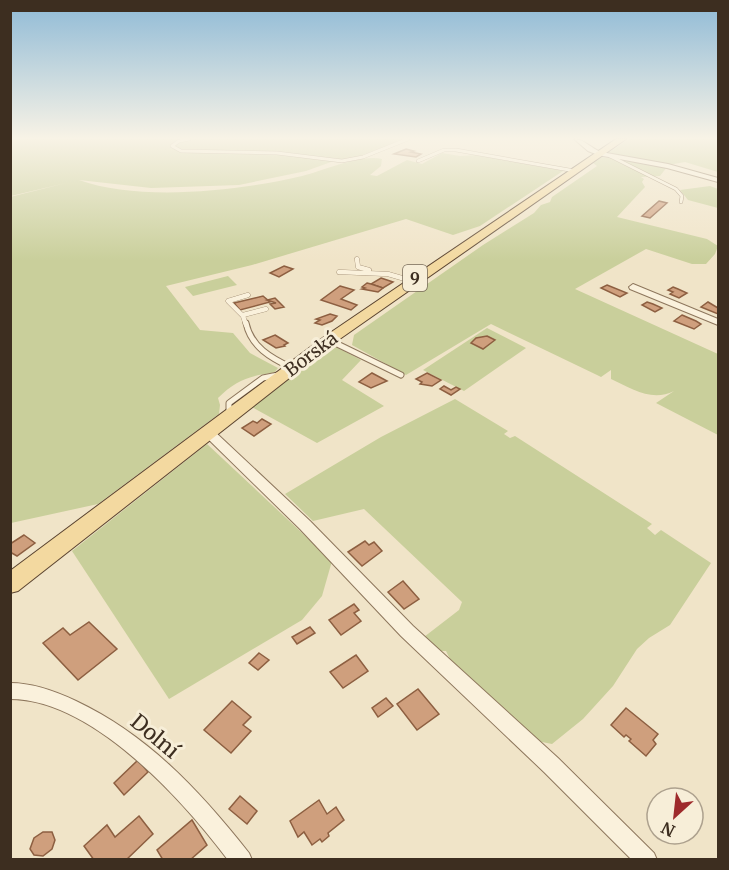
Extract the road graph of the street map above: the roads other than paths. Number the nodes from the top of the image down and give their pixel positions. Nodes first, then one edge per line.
1 (562, 180) edge
2 (656, 180) edge
3 (681, 202) dead end
4 (357, 259) dead end
5 (339, 272) dead end
6 (378, 273) junction
7 (412, 281) junction
8 (633, 287) dead end
9 (248, 295) dead end
10 (266, 309) dead end
11 (243, 315) junction
12 (718, 322) edge
13 (329, 340) junction
14 (288, 371) junction
15 (401, 375) dead end
16 (209, 433) junction
17 (10, 584) edge
18 (10, 691) edge
19 (242, 860) edge
20 (647, 860) edge

1 - 7 main road, Borská / 9
2 - 3 lane
4 - 6 lane
5 - 6 lane
6 - 7 lane
7 - 13 main road, Borská / 9
8 - 12 street
9 - 11 lane
10 - 11 lane
11 - 14 lane
13 - 14 main road, Borská / 9
13 - 15 lane
14 - 16 main road, Borská / 9
16 - 17 main road, Borská / 9
16 - 20 street
18 - 19 street, Dolní

